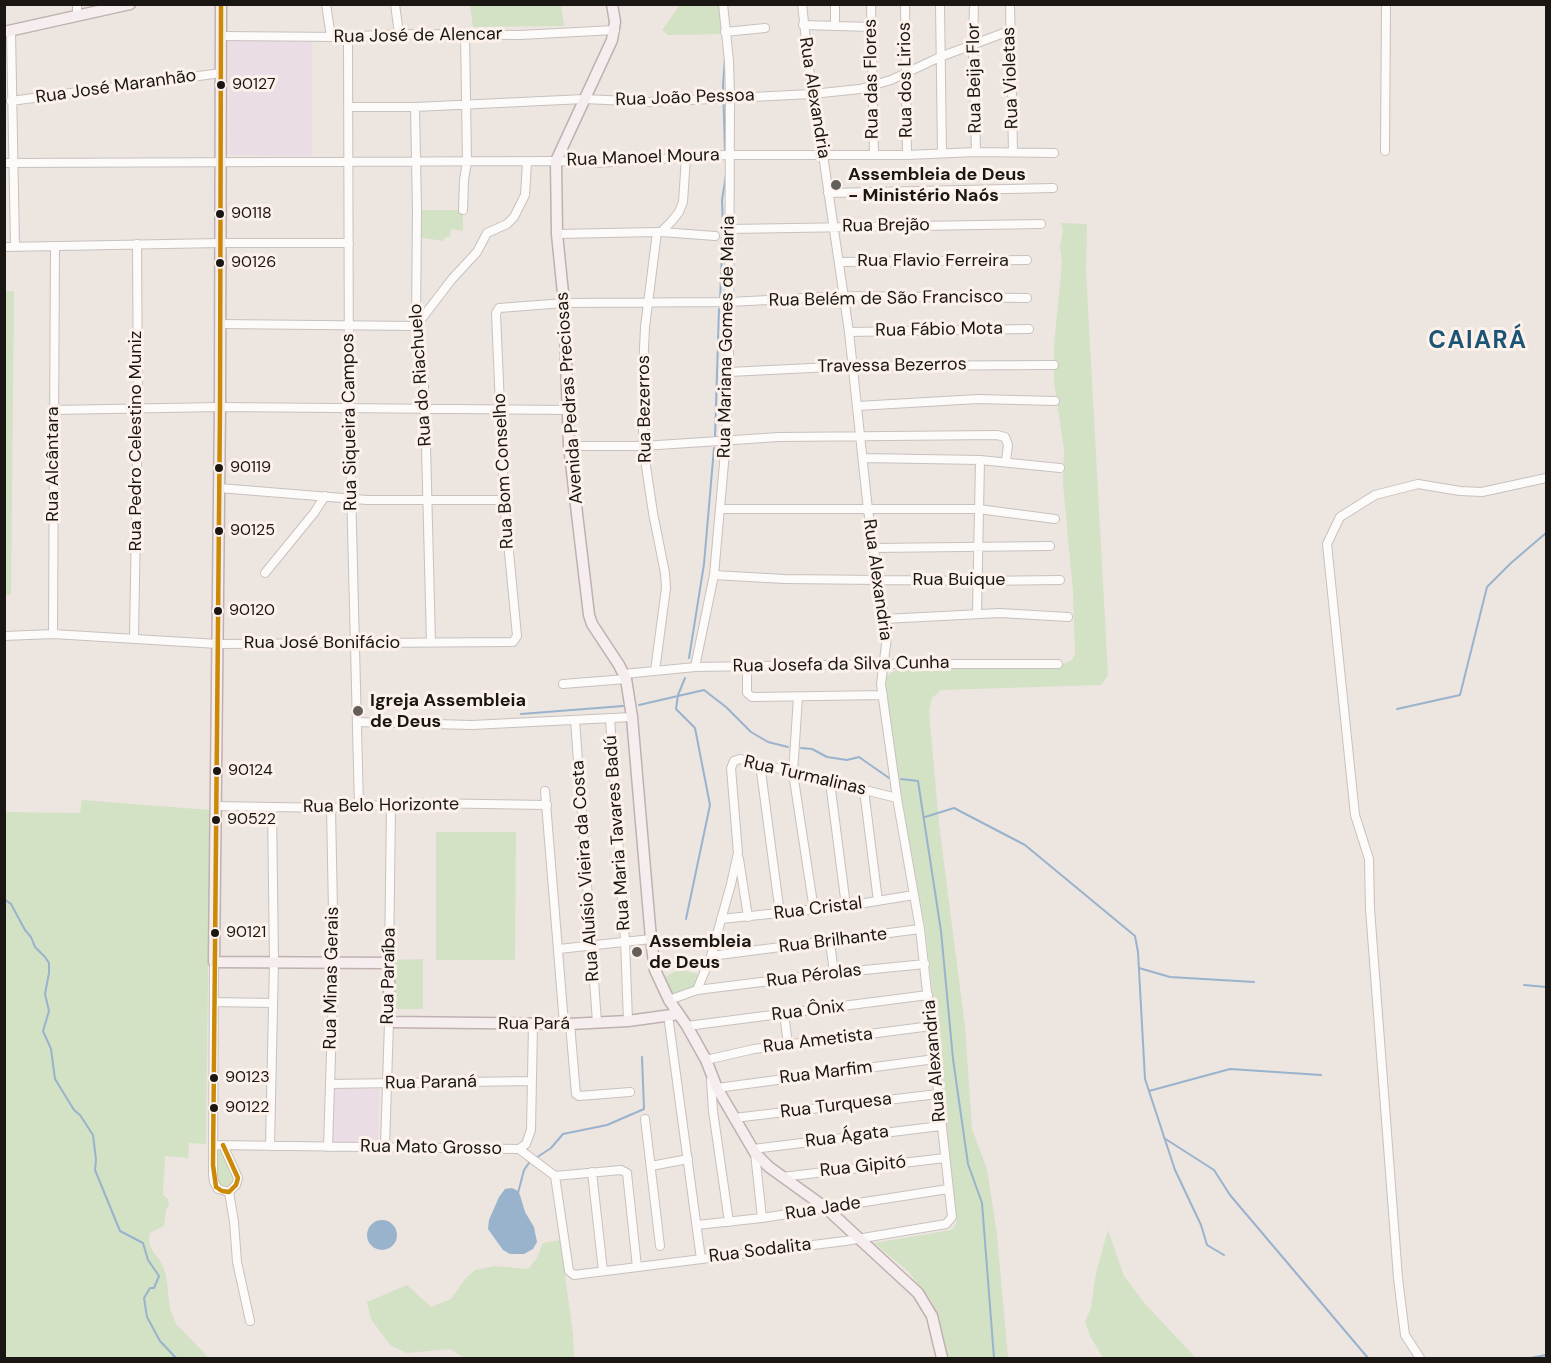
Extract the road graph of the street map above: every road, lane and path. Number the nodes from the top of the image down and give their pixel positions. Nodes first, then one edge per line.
1 (129, 4) edge
2 (220, 4) edge
3 (326, 4) edge
4 (394, 4) edge
5 (612, 4) edge
6 (723, 4) edge
7 (802, 4) edge
8 (835, 4) edge
9 (871, 4) edge
10 (905, 4) edge
11 (940, 4) edge
12 (974, 4) edge
13 (1010, 4) edge
14 (1386, 4) edge
15 (77, 10) edge
16 (803, 25) junction
17 (835, 26) junction
18 (871, 27) junction
19 (765, 28) dead end
20 (615, 30) junction
21 (8, 31) edge
22 (1009, 31) junction
23 (725, 32) junction
24 (399, 34) junction
25 (465, 34) junction
26 (221, 36) junction
27 (331, 37) junction
28 (348, 37) junction
29 (973, 45) junction
30 (940, 57) junction
31 (221, 73) junction
32 (905, 73) junction
33 (873, 85) junction
34 (812, 94) junction
35 (729, 98) junction
36 (584, 99) junction
37 (11, 101) junction
38 (467, 105) junction
39 (349, 107) junction
40 (415, 107) junction
41 (1385, 151) dead end
42 (976, 152) junction
43 (1013, 152) junction
44 (942, 153) junction
45 (1054, 153) dead end
46 (874, 154) junction
47 (728, 155) junction
48 (823, 155) junction
49 (907, 155) junction
50 (686, 157) junction
51 (556, 160) junction
52 (467, 161) junction
53 (349, 162) junction
54 (527, 162) junction
55 (8, 163) edge
56 (220, 163) junction
57 (416, 163) junction
58 (1053, 188) dead end
59 (828, 193) junction
60 (463, 210) dead end
61 (1041, 224) dead end
62 (834, 226) junction
63 (730, 229) junction
64 (659, 232) junction
65 (557, 234) junction
66 (715, 236) dead end
67 (220, 243) junction
68 (349, 243) junction
69 (137, 244) junction
70 (55, 246) junction
71 (4, 247) edge
72 (15, 247) junction
73 (1027, 260) dead end
74 (839, 262) junction
75 (844, 296) junction
76 (1027, 298) dead end
77 (730, 302) junction
78 (564, 303) junction
79 (648, 304) junction
80 (501, 307) joint
81 (220, 324) junction
82 (348, 326) junction
83 (416, 326) junction
84 (1029, 329) dead end
85 (849, 332) junction
86 (1054, 365) dead end
87 (852, 366) junction
88 (729, 372) junction
89 (1055, 401) dead end
90 (858, 406) junction
91 (220, 407) junction
92 (349, 407) junction
93 (425, 407) junction
94 (138, 409) junction
95 (53, 410) junction
96 (500, 410) junction
97 (569, 410) junction
98 (861, 437) junction
99 (726, 441) junction
100 (569, 446) junction
101 (643, 446) junction
102 (863, 458) junction
103 (980, 460) junction
104 (1006, 462) junction
105 (1060, 468) dead end
106 (1546, 478) edge
107 (219, 488) junction
108 (325, 496) junction
109 (351, 498) junction
110 (428, 499) junction
111 (504, 500) junction
112 (720, 509) junction
113 (978, 509) junction
114 (868, 510) junction
115 (1055, 519) dead end
116 (977, 546) junction
117 (1050, 546) dead end
118 (874, 548) junction
119 (265, 573) dead end
120 (714, 575) junction
121 (878, 579) junction
122 (1060, 580) dead end
123 (976, 581) junction
124 (977, 614) junction
125 (1068, 617) dead end
126 (884, 619) junction
127 (53, 634) junction
128 (4, 636) edge
129 (517, 636) joint
130 (134, 638) junction
131 (354, 642) junction
132 (431, 643) junction
133 (218, 644) junction
134 (884, 663) junction
135 (1058, 664) dead end
136 (747, 666) junction
137 (695, 667) junction
138 (656, 670) junction
139 (625, 677) junction
140 (563, 684) dead end
141 (883, 695) junction
142 (798, 697) junction
143 (632, 717) junction
144 (610, 718) junction
145 (575, 720) junction
146 (357, 722) junction
147 (760, 765) junction
148 (793, 773) junction
149 (830, 782) junction
150 (545, 790) dead end
151 (864, 790) junction
152 (897, 798) junction
153 (547, 805) junction
154 (216, 806) junction
155 (391, 806) junction
156 (272, 807) junction
157 (358, 807) junction
158 (331, 808) junction
159 (738, 853) junction
160 (915, 895) junction
161 (878, 901) junction
162 (846, 906) junction
163 (814, 910) junction
164 (780, 914) junction
165 (748, 917) junction
166 (721, 919) junction
167 (920, 929) junction
168 (651, 939) junction
169 (625, 941) junction
170 (830, 942) junction
171 (591, 946) junction
172 (559, 949) junction
173 (711, 956) junction
174 (274, 961) junction
175 (214, 962) junction
176 (334, 962) junction
177 (389, 963) junction
178 (925, 964) junction
179 (834, 973) junction
180 (697, 990) junction
181 (928, 995) junction
182 (669, 1000) junction
183 (214, 1002) junction
184 (272, 1003) junction
185 (674, 1014) junction
186 (784, 1014) junction
187 (628, 1021) junction
188 (389, 1022) junction
189 (597, 1022) junction
190 (567, 1024) junction
191 (533, 1025) junction
192 (687, 1026) junction
193 (931, 1026) junction
194 (788, 1044) junction
195 (935, 1059) junction
196 (706, 1060) junction
197 (711, 1073) junction
198 (532, 1082) junction
199 (386, 1083) junction
200 (330, 1084) junction
201 (717, 1088) junction
202 (630, 1092) dead end
203 (938, 1094) junction
204 (734, 1118) junction
205 (645, 1119) dead end
206 (941, 1126) junction
207 (218, 1145) junction
208 (270, 1146) junction
209 (385, 1146) junction
210 (328, 1147) junction
211 (519, 1149) junction
212 (754, 1151) junction
213 (945, 1158) junction
214 (688, 1159) junction
215 (651, 1166) junction
216 (592, 1172) junction
217 (555, 1176) junction
218 (782, 1177) junction
219 (948, 1189) junction
220 (229, 1192) junction
221 (826, 1208) junction
222 (762, 1218) junction
223 (729, 1222) junction
224 (946, 1224) joint
225 (696, 1225) junction
226 (858, 1238) junction
227 (660, 1246) dead end
228 (701, 1258) junction
229 (636, 1267) junction
230 (603, 1271) junction
231 (250, 1322) dead end
232 (942, 1359) edge
233 (1420, 1359) edge

1 - 15 main road
2 - 26 main road
3 - 27 street
4 - 24 street
5 - 20 main road
6 - 23 street, Rua Mariana Gomes de Maria
7 - 16 street, Rua Alexandria
8 - 17 street
9 - 18 street, Rua das Flores
10 - 32 street, Rua dos Lirios
11 - 30 street
12 - 29 street, Rua Beija Flor
13 - 22 street, Rua Violetas
14 - 41 street
15 - 21 main road
16 - 17 street
16 - 34 street, Rua Alexandria
17 - 18 street
18 - 33 street, Rua das Flores
19 - 23 street
20 - 25 street, Rua José de Alencar
20 - 36 main road
21 - 37 street
22 - 29 street, Rua João Pessoa
22 - 43 street, Rua Violetas
23 - 35 street, Rua Mariana Gomes de Maria
24 - 25 street, Rua José de Alencar
24 - 28 street, Rua José de Alencar
25 - 38 street
26 - 27 street, Rua José de Alencar
26 - 31 main road
27 - 28 street, Rua José de Alencar
28 - 39 street, Rua Siqueira Campos
29 - 30 street, Rua João Pessoa
29 - 42 street, Rua Beija Flor
30 - 32 street, Rua João Pessoa
30 - 44 street
31 - 37 street, Rua José Maranhão
31 - 56 main road
32 - 33 street, Rua João Pessoa
32 - 49 street, Rua dos Lirios
33 - 34 street, Rua João Pessoa
33 - 46 street, Rua das Flores
34 - 35 street, Rua João Pessoa
34 - 48 street, Rua Alexandria
35 - 36 street, Rua João Pessoa
35 - 47 street, Rua Mariana Gomes de Maria
36 - 38 street, Rua João Pessoa
36 - 51 main road
37 - 55 street
38 - 40 street, Rua João Pessoa
38 - 52 street
39 - 40 street, Rua João Pessoa
39 - 53 street, Rua Siqueira Campos
40 - 57 street, Rua do Riachuelo
42 - 43 street, Rua Manoel Moura
42 - 44 street, Rua Manoel Moura
43 - 45 street, Rua Manoel Moura
44 - 49 street, Rua Manoel Moura
46 - 48 street, Rua Manoel Moura
46 - 49 street, Rua Manoel Moura
47 - 48 street, Rua Manoel Moura
47 - 50 street, Rua Manoel Moura
47 - 63 street, Rua Mariana Gomes de Maria
48 - 59 street, Rua Alexandria
50 - 51 street, Rua Manoel Moura
50 - 64 street
51 - 54 street, Rua Manoel Moura
51 - 65 main road, Avenida Pedras Preciosas
52 - 54 street, Rua Manoel Moura
52 - 57 street, Rua Manoel Moura
52 - 60 street
53 - 56 street, Rua Manoel Moura
53 - 57 street, Rua Manoel Moura
53 - 68 street, Rua Siqueira Campos
54 - 83 street
55 - 56 street, Rua Manoel Moura
55 - 72 street
56 - 67 main road
57 - 83 street, Rua do Riachuelo
58 - 59 street
59 - 62 street, Rua Alexandria
61 - 62 street, Rua Brejão
62 - 63 street, Rua Brejão
62 - 74 street, Rua Alexandria
63 - 77 street, Rua Mariana Gomes de Maria
64 - 65 street
64 - 66 street
64 - 79 street, Rua Bezerros
65 - 78 main road, Avenida Pedras Preciosas
67 - 68 street
67 - 69 street
67 - 81 main road
68 - 82 street, Rua Siqueira Campos
69 - 70 street
69 - 94 street, Rua Pedro Celestino Muniz
70 - 72 street
70 - 95 street, Rua Alcântara
71 - 72 street
73 - 74 street, Rua Flavio Ferreira
74 - 75 street, Rua Alexandria
75 - 76 street, Rua Belém de São Francisco
75 - 77 street, Rua Belém de São Francisco
75 - 85 street, Rua Alexandria
77 - 79 street, Rua Belém de São Francisco
77 - 88 street, Rua Mariana Gomes de Maria
78 - 79 street, Rua Belém de São Francisco
78 - 80 street, Rua Belém de São Francisco
78 - 97 main road, Avenida Pedras Preciosas
79 - 101 street, Rua Bezerros
80 - 96 street, Rua Bom Conselho
81 - 82 street
81 - 91 main road
82 - 83 street
82 - 92 street, Rua Siqueira Campos
83 - 93 street, Rua do Riachuelo
84 - 85 street, Rua Fábio Mota
85 - 87 street, Rua Alexandria
86 - 87 street, Travessa Bezerros
87 - 88 street, Travessa Bezerros
87 - 90 street, Rua Alexandria
88 - 99 street, Rua Mariana Gomes de Maria
89 - 90 street
90 - 98 street, Rua Alexandria
91 - 92 street
91 - 94 street
91 - 107 main road
92 - 93 street
92 - 109 street, Rua Siqueira Campos
93 - 96 street
93 - 110 street, Rua do Riachuelo
94 - 95 street
94 - 130 street, Rua Pedro Celestino Muniz
95 - 127 street, Rua Alcântara
96 - 97 street
96 - 111 street, Rua Bom Conselho
97 - 100 main road, Avenida Pedras Preciosas
98 - 99 street
98 - 102 street, Rua Alexandria
98 - 104 street
99 - 101 street
99 - 112 street, Rua Mariana Gomes de Maria
100 - 101 street
100 - 139 main road, Avenida Pedras Preciosas
101 - 138 street, Rua Bezerros
102 - 103 street
102 - 114 street, Rua Alexandria
103 - 104 street
103 - 113 street
104 - 105 street
106 - 233 street
107 - 108 street
107 - 133 main road
108 - 109 street
108 - 119 street
109 - 110 street
109 - 131 street, Rua Siqueira Campos
110 - 111 street
110 - 132 street, Rua do Riachuelo
111 - 129 street, Rua Bom Conselho
112 - 114 street
112 - 120 street, Rua Mariana Gomes de Maria
113 - 114 street
113 - 115 street
113 - 116 street
114 - 118 street, Rua Alexandria
116 - 117 street
116 - 118 street
116 - 123 street
118 - 121 street, Rua Alexandria
120 - 121 street, Rua Buique
120 - 137 street, Rua Mariana Gomes de Maria
121 - 123 street, Rua Buique
121 - 126 street, Rua Alexandria
122 - 123 street, Rua Buique
123 - 124 street
124 - 125 street
124 - 126 street
126 - 134 street, Rua Alexandria
127 - 128 street
127 - 130 street, Rua José Bonifácio
129 - 132 street, Rua José Bonifácio
130 - 133 street, Rua José Bonifácio
131 - 132 street, Rua José Bonifácio
131 - 133 street, Rua José Bonifácio
131 - 146 street, Rua Siqueira Campos
133 - 154 main road
134 - 135 street, Rua Josefa da Silva Cunha
134 - 136 street, Rua Josefa da Silva Cunha
134 - 141 street, Rua Alexandria
136 - 137 street, Rua Josefa da Silva Cunha
136 - 142 street
137 - 138 street, Rua Josefa da Silva Cunha
138 - 139 street, Rua Josefa da Silva Cunha
139 - 140 street, Rua Josefa da Silva Cunha
139 - 143 main road, Avenida Pedras Preciosas
141 - 142 street
141 - 152 street, Rua Alexandria
142 - 148 street
143 - 144 street
143 - 168 main road, Avenida Pedras Preciosas
144 - 145 street
144 - 169 street, Rua Maria Tavares Badú
145 - 146 street
145 - 171 street, Rua Aluísio Vieira da Costa
146 - 157 street, Rua Siqueira Campos
147 - 148 street, Rua Turmalinas
147 - 159 street, Rua Turmalinas
147 - 164 street
148 - 149 street, Rua Turmalinas
148 - 163 street
149 - 151 street, Rua Turmalinas
149 - 162 street
150 - 153 street
151 - 152 street, Rua Turmalinas
151 - 161 street
152 - 160 street, Rua Alexandria
153 - 155 street, Rua Belo Horizonte
153 - 172 street
154 - 156 street, Rua Belo Horizonte
154 - 175 main road
155 - 157 street, Rua Belo Horizonte
155 - 177 street, Rua Paraíba
156 - 158 street, Rua Belo Horizonte
156 - 174 street
157 - 158 street, Rua Belo Horizonte
158 - 176 street, Rua Minas Gerais
159 - 165 street
159 - 166 street, Rua Turmalinas
160 - 161 street, Rua Cristal
160 - 167 street, Rua Alexandria
161 - 162 street, Rua Cristal
162 - 163 street, Rua Cristal
163 - 164 street, Rua Cristal
164 - 165 street, Rua Cristal
165 - 166 street, Rua Cristal
166 - 173 street, Rua Turmalinas
167 - 170 street, Rua Brilhante
167 - 178 street, Rua Alexandria
168 - 169 street
168 - 182 main road, Avenida Pedras Preciosas
169 - 171 street
169 - 187 street, Rua Maria Tavares Badú
170 - 173 street, Rua Brilhante
170 - 179 street
171 - 172 street
171 - 189 street, Rua Aluísio Vieira da Costa
172 - 190 street
173 - 180 street, Rua Turmalinas
174 - 175 main road
174 - 176 main road
174 - 184 street
175 - 183 street
176 - 177 main road
176 - 200 street, Rua Minas Gerais
177 - 188 main road, Rua Paraíba
178 - 179 street, Rua Pérolas
178 - 181 street, Rua Alexandria
179 - 180 street, Rua Pérolas
180 - 182 street, Rua Pérolas
181 - 186 street, Rua Ônix
181 - 193 street, Rua Alexandria
182 - 185 main road, Avenida Pedras Preciosas
183 - 184 street
183 - 207 street
184 - 208 street
185 - 187 main road, Rua Pará
185 - 192 main road, Avenida Pedras Preciosas
185 - 214 street
186 - 192 street, Rua Ônix
186 - 194 street
187 - 189 main road, Rua Pará
188 - 191 main road, Rua Pará
188 - 199 street, Rua Paraíba
189 - 190 main road, Rua Pará
190 - 191 main road, Rua Pará
190 - 202 street
191 - 198 street, Rua Mato Grosso
192 - 196 main road, Avenida Pedras Preciosas
193 - 194 street, Rua Ametista
193 - 195 street, Rua Alexandria
194 - 196 street, Rua Ametista
195 - 201 street, Rua Marfim
195 - 203 street, Rua Alexandria
196 - 197 main road, Avenida Pedras Preciosas
197 - 201 main road, Avenida Pedras Preciosas
197 - 223 street
198 - 199 street, Rua Paraná
198 - 211 street, Rua Mato Grosso
199 - 200 street, Rua Paraná
199 - 209 street, Rua Paraíba
200 - 210 street, Rua Minas Gerais
201 - 204 main road, Avenida Pedras Preciosas
203 - 204 street, Rua Turquesa
203 - 206 street, Rua Alexandria
204 - 212 main road, Avenida Pedras Preciosas
205 - 215 street
206 - 212 street, Rua Ágata
206 - 213 street, Rua Alexandria
207 - 208 street, Rua Mato Grosso
207 - 220 street
207 - 220 street
208 - 210 street, Rua Mato Grosso
209 - 210 street, Rua Mato Grosso
209 - 211 street, Rua Mato Grosso
211 - 217 street
212 - 218 main road, Avenida Pedras Preciosas
212 - 222 street
213 - 218 street, Rua Gipitó
213 - 219 street, Rua Alexandria
214 - 215 street
214 - 225 street
215 - 227 street
216 - 217 street
216 - 229 street
216 - 230 street
217 - 230 street, Rua Sodalita
218 - 221 main road, Avenida Pedras Preciosas
219 - 221 street, Rua Jade
219 - 224 street, Rua Alexandria
220 - 231 street
221 - 222 street, Rua Jade
221 - 226 main road, Avenida Pedras Preciosas
222 - 223 street, Rua Jade
223 - 225 street, Rua Jade
224 - 226 street, Rua Sodalita
225 - 228 street
226 - 228 street, Rua Sodalita
226 - 232 main road, Avenida Pedras Preciosas
228 - 229 street, Rua Sodalita
229 - 230 street, Rua Sodalita

